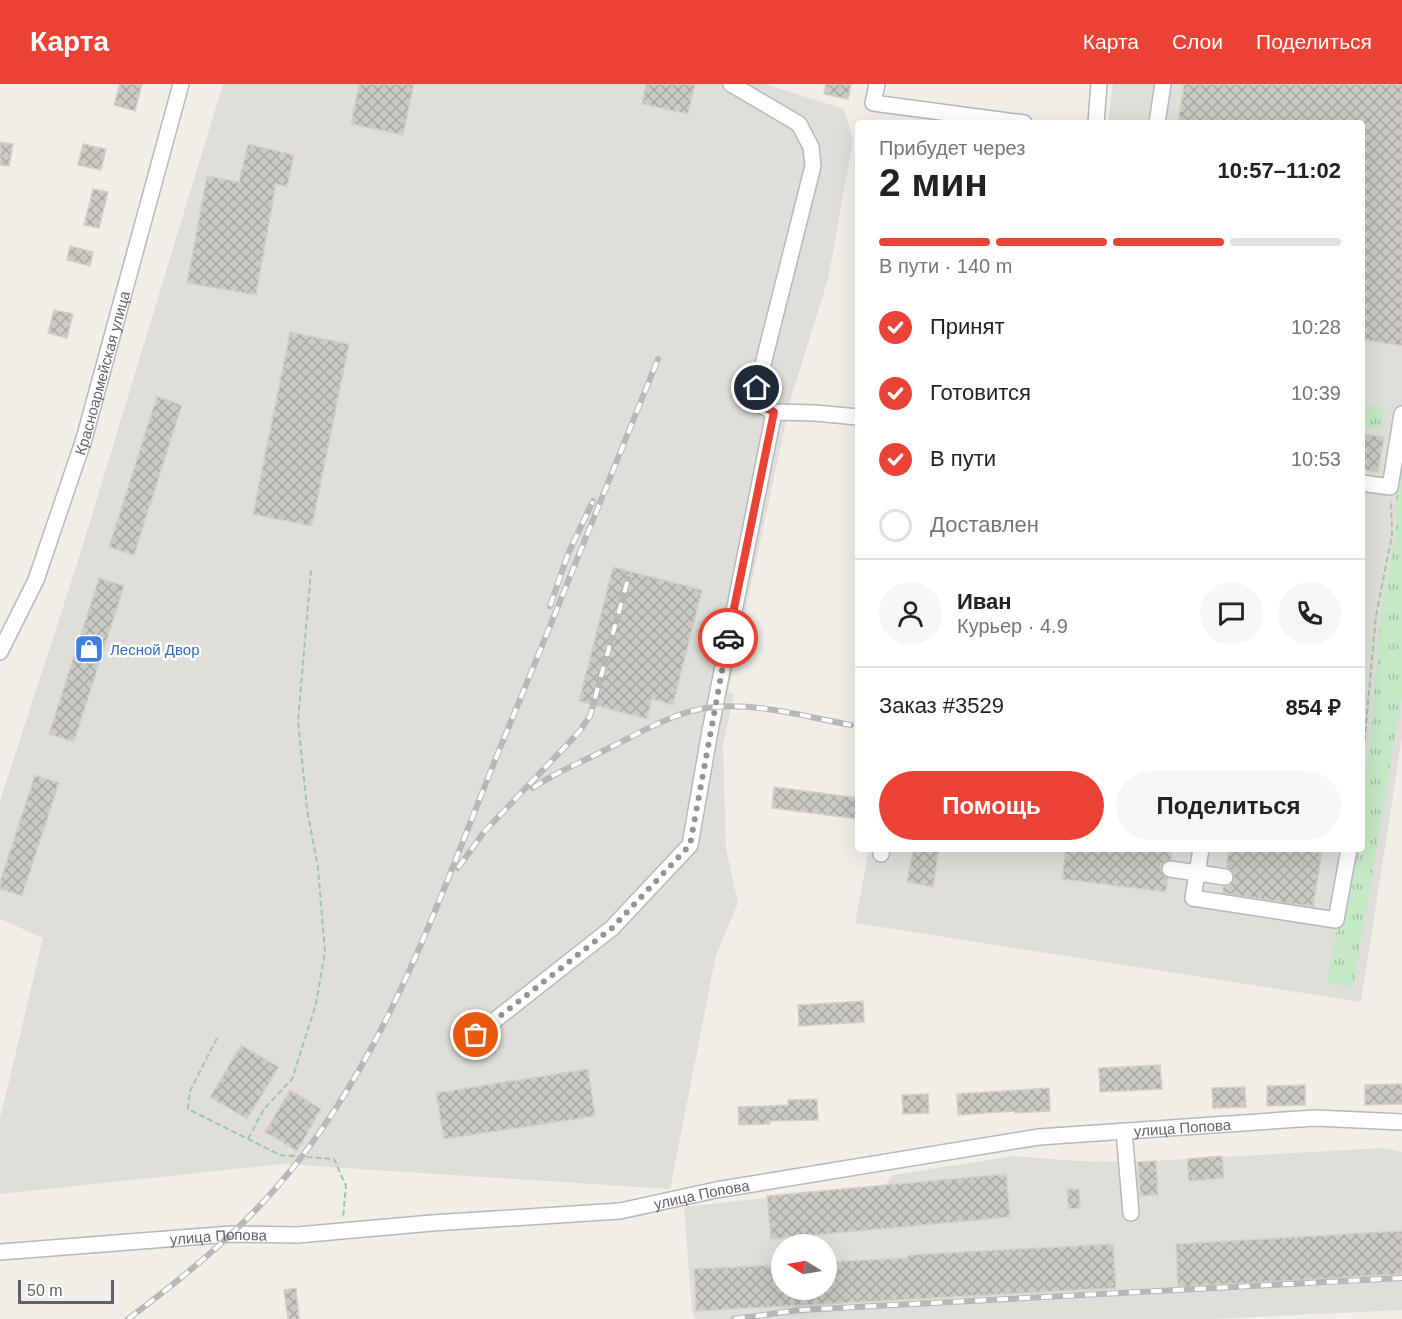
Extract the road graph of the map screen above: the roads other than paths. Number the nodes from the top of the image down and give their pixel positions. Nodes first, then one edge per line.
1 (181, 84) edge
2 (731, 84) edge
3 (877, 84) edge
4 (1099, 84) edge
5 (1163, 84) edge
6 (1001, 120) edge
7 (1096, 120) edge
8 (1157, 120) edge
9 (774, 412) junction
10 (1402, 414) edge
11 (855, 417) edge
12 (1365, 483) edge
13 (0, 652) edge
14 (1200, 852) edge
15 (1348, 852) edge
16 (1170, 869) dead end
17 (1197, 873) junction
18 (1225, 877) dead end
19 (476, 1035) dead end
20 (1402, 1122) edge
21 (1124, 1131) junction
22 (1131, 1213) dead end
23 (0, 1252) edge

1 - 13 street, Красноармейская улица
2 - 9 street
3 - 6 street
4 - 7 street
5 - 8 street
9 - 11 street
9 - 19 street
10 - 12 street
14 - 17 street
15 - 17 street
16 - 17 street
17 - 18 street
20 - 21 street, улица Попова
21 - 22 street
21 - 23 street, улица Попова

